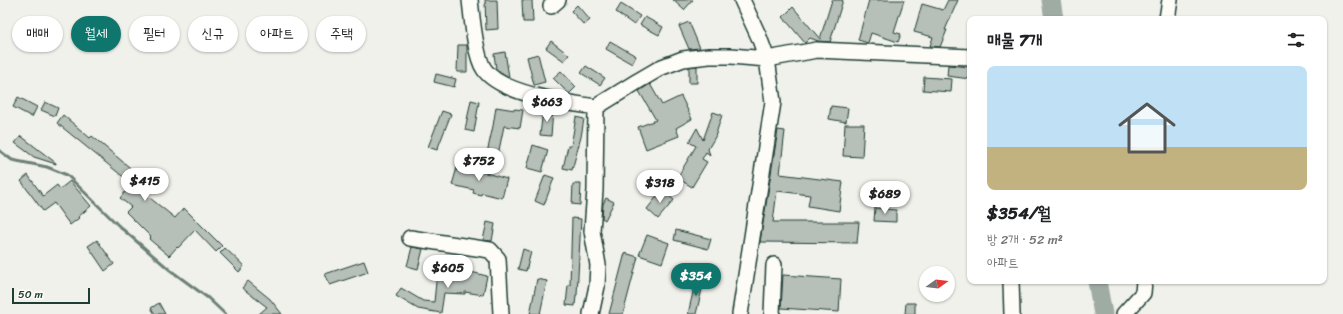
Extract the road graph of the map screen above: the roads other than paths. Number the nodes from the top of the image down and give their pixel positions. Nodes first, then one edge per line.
1 (470, 0) edge
2 (742, 0) edge
3 (1170, 0) edge
4 (1167, 16) edge
5 (967, 57) edge
6 (767, 59) junction
7 (596, 108) junction
8 (410, 238) dead end
9 (774, 265) dead end
10 (1011, 284) edge
11 (1144, 284) edge
12 (501, 314) edge
13 (591, 314) edge
14 (740, 314) edge
15 (772, 314) edge
16 (1012, 314) edge
17 (1124, 314) edge

1 - 7 street
2 - 6 street
3 - 4 street
5 - 6 street
6 - 7 street
6 - 14 street
7 - 13 street
8 - 12 street
9 - 15 street
10 - 16 street
11 - 17 street

